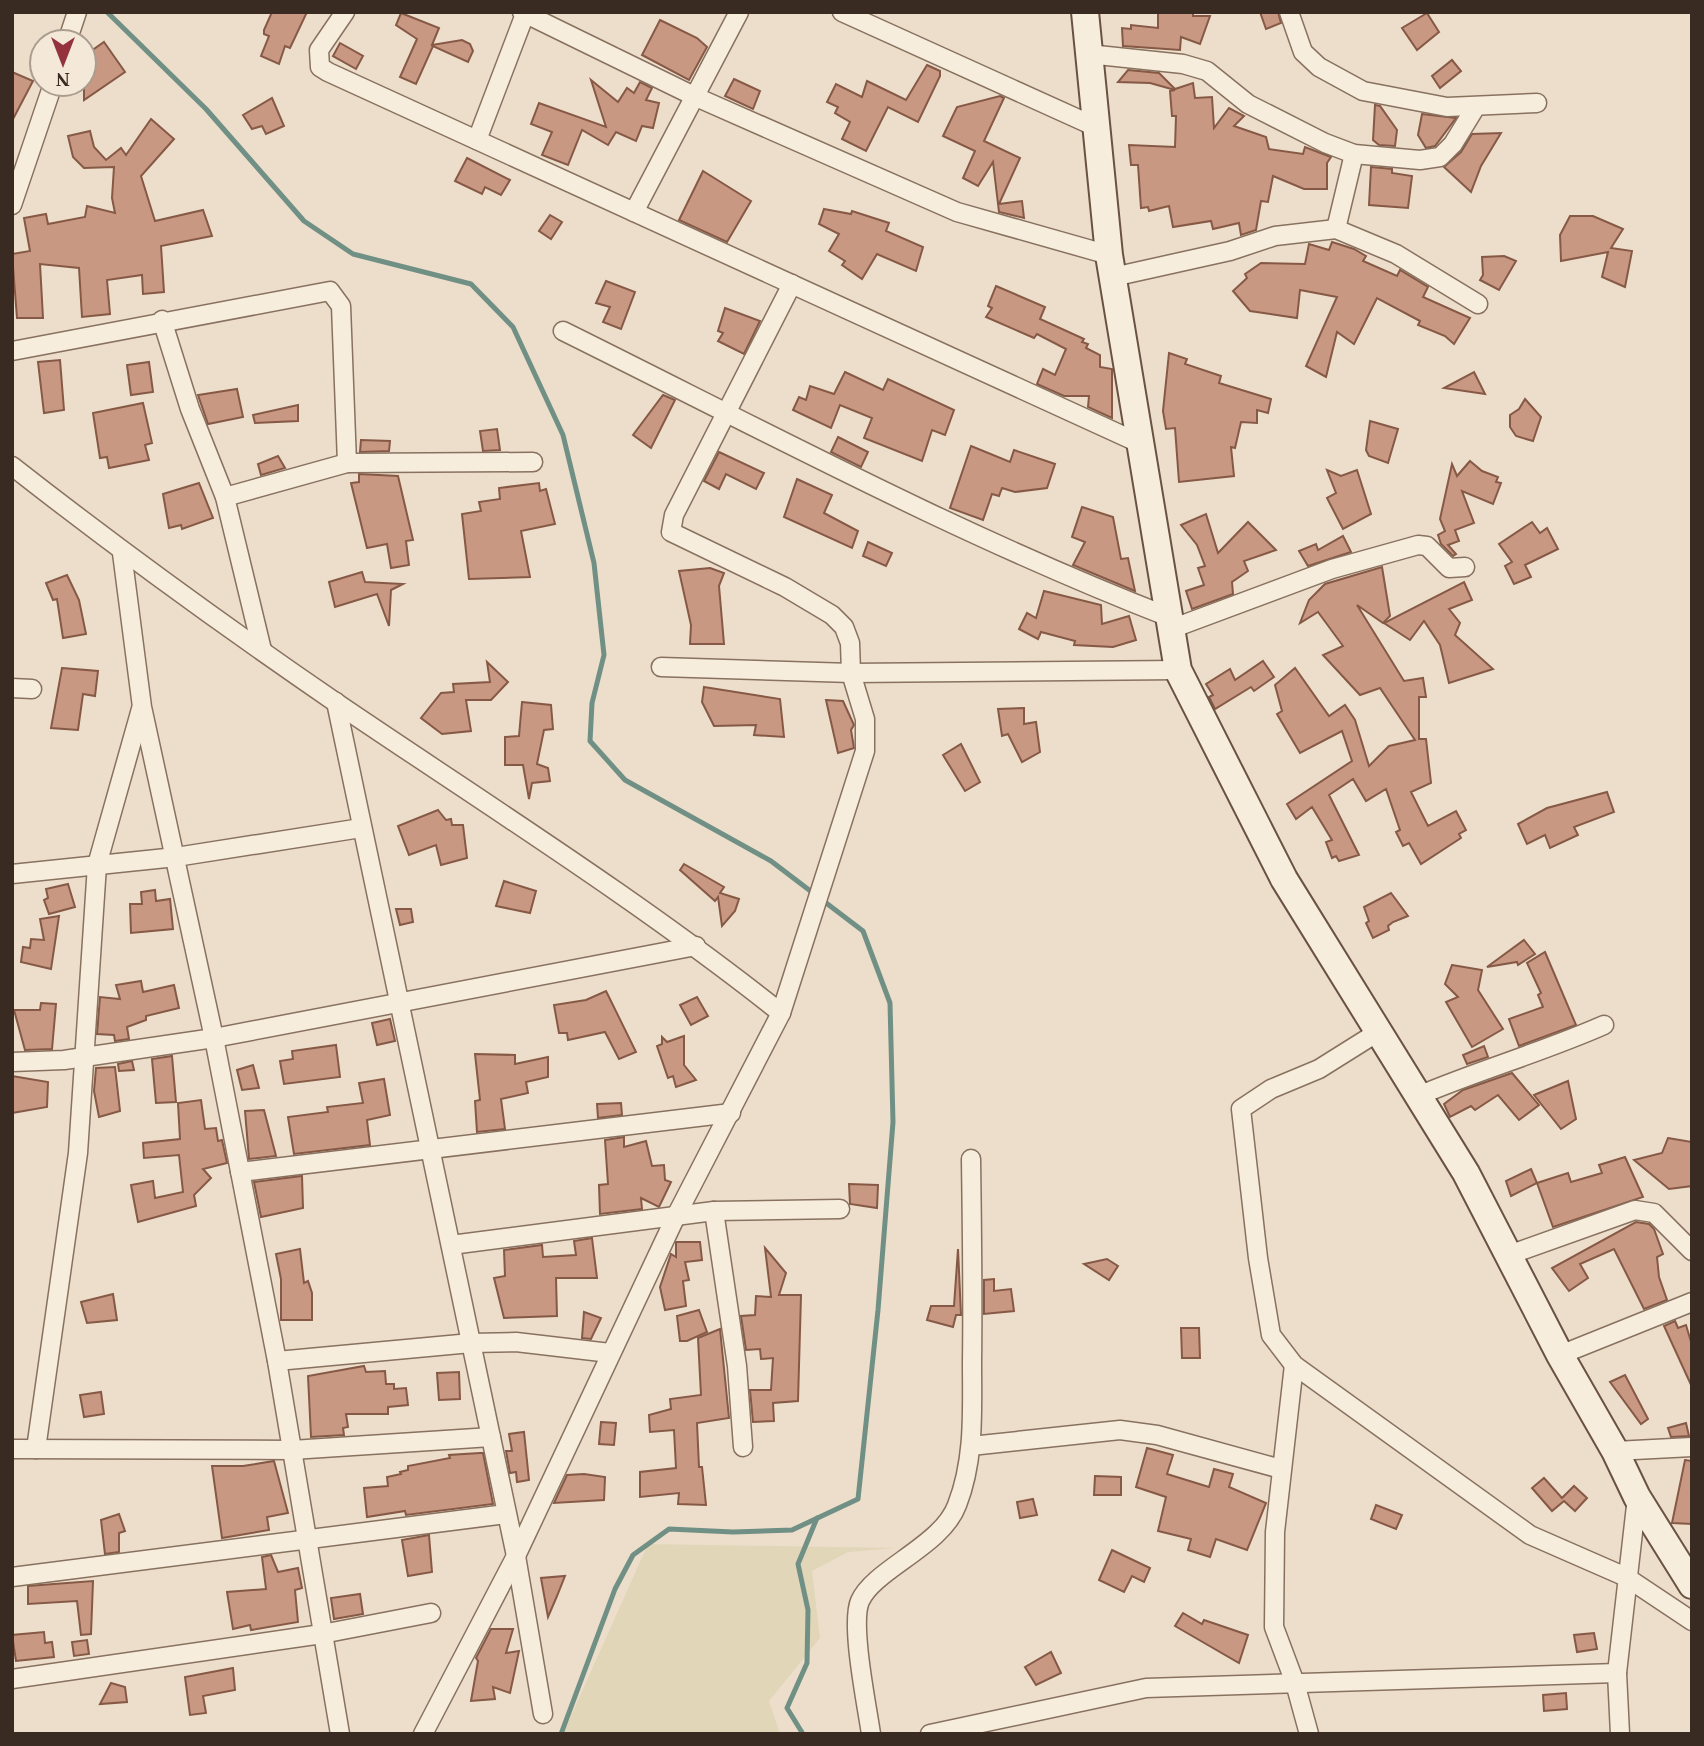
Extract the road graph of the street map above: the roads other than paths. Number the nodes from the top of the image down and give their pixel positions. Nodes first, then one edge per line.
1 (345, 12) edge
2 (739, 12) edge
3 (842, 12) edge
4 (1085, 12) edge
5 (1289, 12) edge
6 (524, 13) edge
7 (1088, 54) junction
8 (696, 97) junction
9 (48, 98) edge
10 (1537, 103) dead end
11 (1475, 108) junction
12 (1096, 127) junction
13 (477, 140) junction
14 (1354, 154) junction
15 (16, 184) edge
16 (12, 205) edge
17 (634, 212) junction
18 (1335, 229) junction
19 (1111, 266) junction
20 (792, 284) junction
21 (1478, 304) dead end
22 (162, 320) junction
23 (563, 331) dead end
24 (12, 351) edge
25 (728, 412) junction
26 (1139, 443) junction
27 (533, 462) dead end
28 (346, 463) junction
29 (12, 466) edge
30 (225, 497) junction
31 (122, 553) junction
32 (1465, 567) dead end
33 (1170, 623) junction
34 (262, 650) junction
35 (661, 667) dead end
36 (1178, 670) junction
37 (851, 673) junction
38 (12, 688) edge
39 (32, 689) dead end
40 (336, 702) junction
41 (142, 707) junction
42 (361, 828) junction
43 (176, 857) junction
44 (97, 865) junction
45 (12, 874) edge
46 (696, 946) junction
47 (401, 1004) junction
48 (781, 1013) junction
49 (1604, 1025) dead end
50 (1378, 1032) junction
51 (214, 1038) junction
52 (85, 1057) junction
53 (12, 1062) edge
54 (1418, 1096) junction
55 (731, 1113) junction
56 (433, 1149) junction
57 (971, 1160) dead end
58 (240, 1172) junction
59 (840, 1209) dead end
60 (714, 1211) junction
61 (676, 1216) junction
62 (451, 1245) junction
63 (1692, 1251) edge
64 (1509, 1255) junction
65 (1692, 1302) edge
66 (471, 1343) junction
67 (610, 1353) junction
68 (1560, 1355) junction
69 (277, 1361) junction
70 (1294, 1365) junction
71 (491, 1437) junction
72 (971, 1446) junction
73 (743, 1447) dead end
74 (1692, 1447) edge
75 (12, 1449) edge
76 (36, 1449) junction
77 (292, 1450) junction
78 (1615, 1451) junction
79 (1281, 1469) junction
80 (1637, 1497) junction
81 (506, 1514) junction
82 (307, 1539) junction
83 (516, 1556) junction
84 (12, 1577) edge
85 (1626, 1577) junction
86 (1692, 1585) edge
87 (431, 1613) dead end
88 (1692, 1621) edge
89 (322, 1634) junction
90 (1617, 1673) junction
91 (12, 1679) edge
92 (1295, 1683) junction
93 (542, 1714) dead end
94 (340, 1734) edge
95 (423, 1734) edge
96 (871, 1734) edge
97 (930, 1734) edge
98 (1309, 1734) edge
99 (1620, 1734) edge

1 - 13 street
2 - 8 street
3 - 12 street
4 - 7 street
5 - 11 street
6 - 8 street
6 - 13 street
7 - 12 street
7 - 14 street
8 - 17 street
8 - 19 street
9 - 15 street
10 - 11 street
11 - 14 street
12 - 19 street
13 - 17 street
14 - 18 street
15 - 16 street
17 - 20 street
18 - 19 street
18 - 21 street
19 - 26 street
20 - 25 street
20 - 26 street
22 - 24 street
22 - 28 street
22 - 30 street
23 - 25 street
25 - 33 street
25 - 37 street
26 - 33 street
27 - 28 street
28 - 30 street
29 - 31 street
30 - 34 street
31 - 34 street
31 - 41 street
32 - 33 street
33 - 36 street
34 - 40 street
35 - 37 street
36 - 37 street
36 - 50 street
37 - 48 street
38 - 39 street
40 - 42 street
40 - 46 street
41 - 43 street
41 - 44 street
42 - 43 street
42 - 47 street
43 - 44 street
43 - 51 street
44 - 45 street
44 - 52 street
46 - 47 street
46 - 48 street
47 - 51 street
47 - 56 street
48 - 55 street
49 - 54 street
50 - 54 street
50 - 70 street
51 - 52 street
51 - 58 street
52 - 53 street
52 - 76 street
54 - 64 street
55 - 56 street
55 - 61 street
56 - 58 street
56 - 62 street
57 - 72 street
58 - 69 street
59 - 60 street
60 - 61 street
60 - 73 street
61 - 62 street
61 - 67 street
62 - 66 street
63 - 64 street
64 - 68 street
65 - 68 street
66 - 67 street
66 - 69 street
66 - 71 street
67 - 83 street
68 - 78 street
69 - 77 street
70 - 79 street
70 - 85 street
71 - 77 street
71 - 81 street
72 - 79 street
72 - 96 street
74 - 78 street
75 - 76 street
76 - 77 street
77 - 82 street
78 - 80 street
79 - 92 street
80 - 85 street
80 - 86 street
81 - 82 street
81 - 83 street
82 - 84 street
82 - 89 street
83 - 93 street
83 - 95 street
85 - 88 street
85 - 90 street
87 - 89 street
89 - 91 street
89 - 94 street
90 - 92 street
90 - 99 street
92 - 97 street
92 - 98 street

